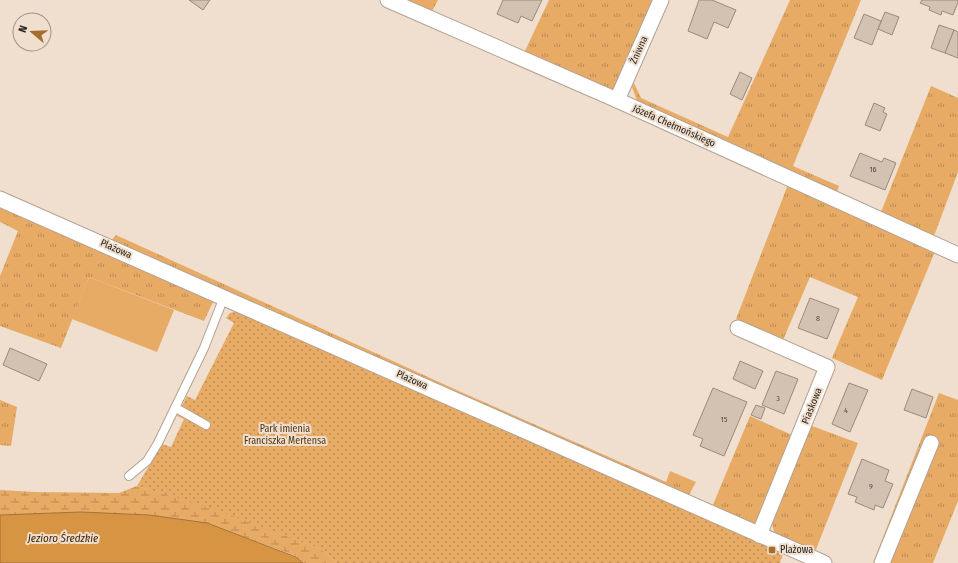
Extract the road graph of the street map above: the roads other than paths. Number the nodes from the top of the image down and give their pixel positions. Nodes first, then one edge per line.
1 (388, 0) edge
2 (661, 0) edge
3 (617, 100) junction
4 (0, 199) edge
5 (958, 255) edge
6 (224, 297) junction
7 (738, 328) dead end
8 (176, 408) junction
9 (206, 425) dead end
10 (931, 443) dead end
11 (129, 476) dead end
12 (759, 535) junction
13 (824, 563) edge
14 (882, 563) edge

1 - 3 street, Józefa Chełmońskiego
2 - 3 street, Żniwna
3 - 5 street, Józefa Chełmońskiego
4 - 6 street, Plażowa
6 - 8 lane
6 - 12 street, Plażowa
7 - 12 street, Piaskowa
8 - 9 lane
8 - 11 lane
10 - 14 street
12 - 13 street, Plażowa

